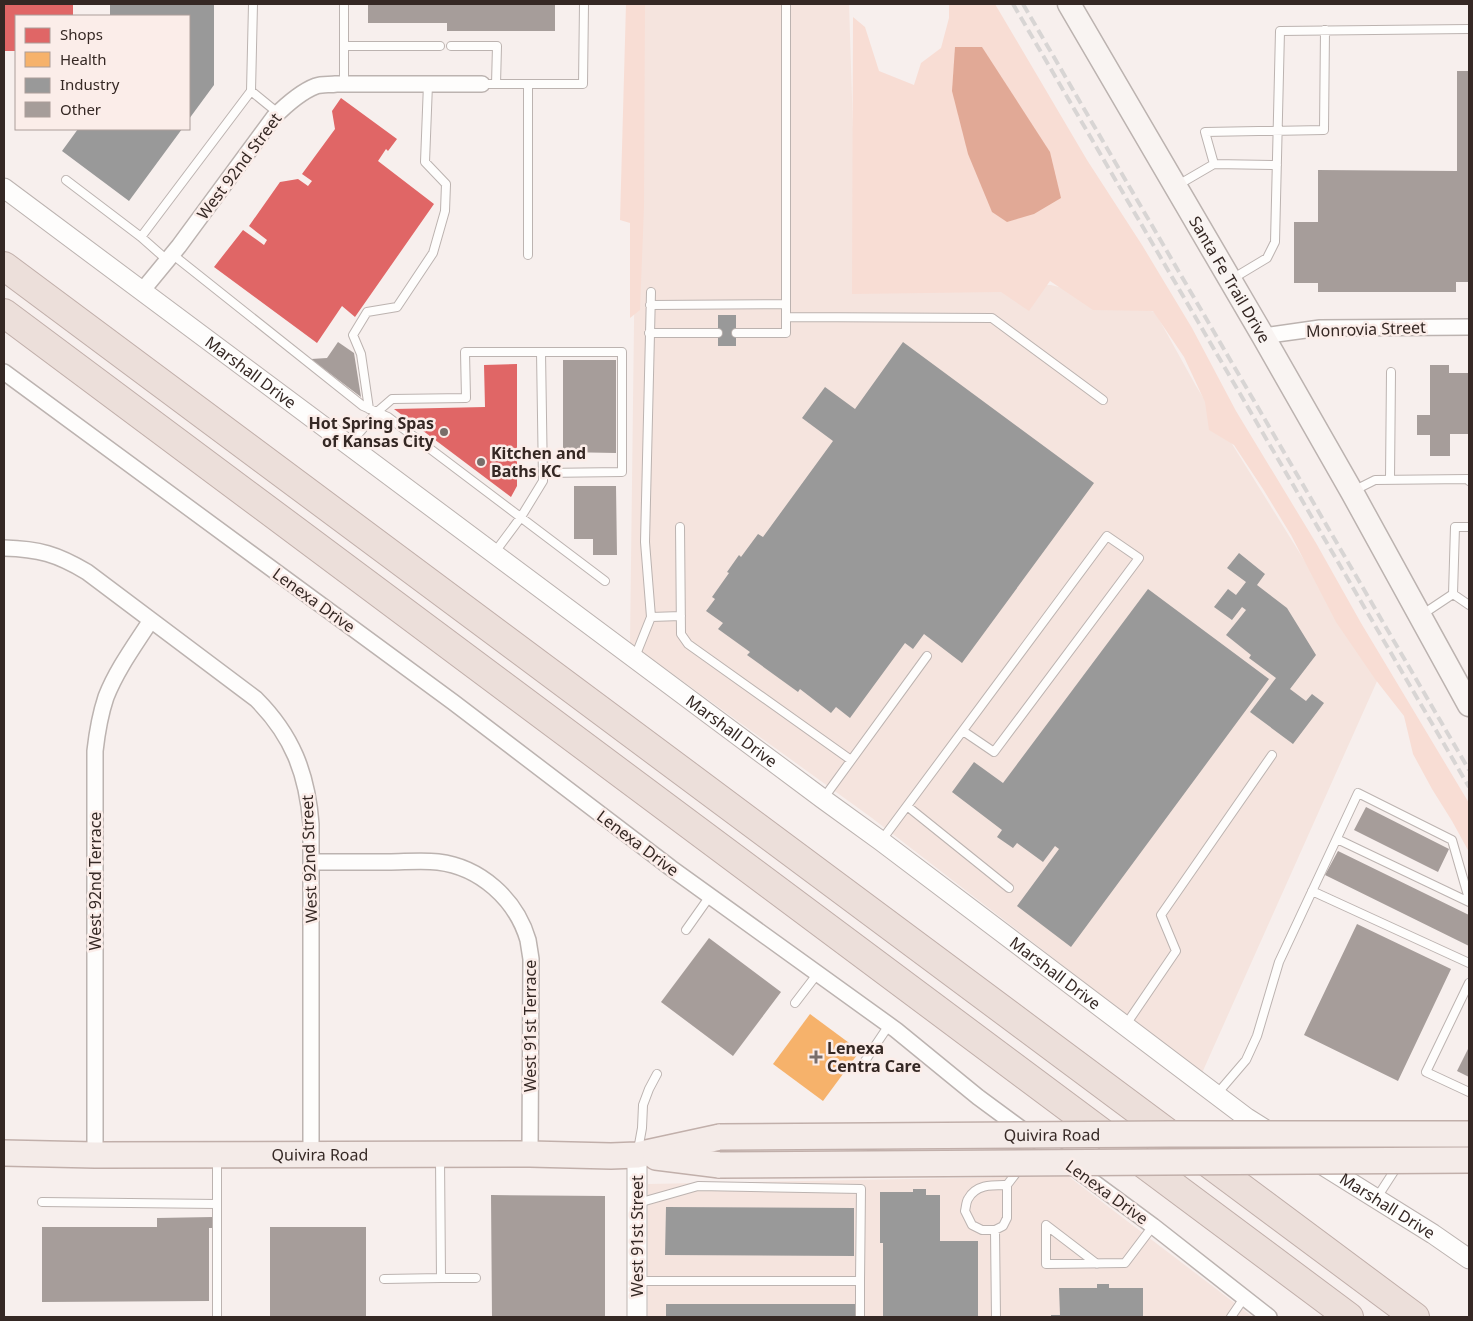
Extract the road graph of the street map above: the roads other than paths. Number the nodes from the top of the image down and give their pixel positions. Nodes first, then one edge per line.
1 (253, 4) edge
2 (344, 4) edge
3 (584, 4) edge
4 (786, 4) edge
5 (1069, 4) edge
6 (1469, 29) edge
7 (1325, 30) junction
8 (344, 46) junction
9 (440, 46) dead end
10 (451, 46) dead end
11 (344, 84) junction
12 (428, 84) junction
13 (489, 84) junction
14 (528, 84) junction
15 (251, 91) junction
16 (278, 113) junction
17 (1278, 132) junction
18 (1214, 164) junction
19 (1277, 165) junction
20 (66, 180) dead end
21 (1175, 186) junction
22 (4, 188) edge
23 (141, 237) junction
24 (528, 255) dead end
25 (170, 257) junction
26 (4, 266) edge
27 (1231, 280) junction
28 (142, 291) junction
29 (651, 292) dead end
30 (786, 304) junction
31 (650, 305) junction
32 (4, 313) edge
33 (786, 317) junction
34 (1469, 327) edge
35 (650, 333) junction
36 (718, 333) dead end
37 (736, 333) dead end
38 (1263, 336) junction
39 (541, 352) junction
40 (4, 372) edge
41 (1391, 372) dead end
42 (1102, 400) dead end
43 (368, 409) junction
44 (377, 412) junction
45 (348, 446) junction
46 (543, 473) junction
47 (1390, 479) junction
48 (1469, 481) edge
49 (1352, 492) junction
50 (521, 518) junction
51 (1469, 527) edge
52 (680, 528) dead end
53 (4, 548) edge
54 (494, 554) junction
55 (1388, 555) junction
56 (605, 581) dead end
57 (1453, 594) junction
58 (1469, 605) edge
59 (1426, 612) junction
60 (681, 616) junction
61 (651, 617) junction
62 (151, 620) junction
63 (927, 656) dead end
64 (634, 659) junction
65 (1469, 678) edge
66 (1469, 705) edge
67 (963, 731) junction
68 (1272, 755) dead end
69 (851, 760) junction
70 (822, 799) junction
71 (907, 806) junction
72 (1337, 839) junction
73 (881, 840) junction
74 (311, 862) junction
75 (1010, 888) dead end
76 (1312, 891) junction
77 (710, 896) junction
78 (1469, 901) edge
79 (686, 930) dead end
80 (1469, 963) edge
81 (818, 973) junction
82 (1469, 983) edge
83 (795, 1003) dead end
84 (889, 1025) junction
85 (1125, 1026) junction
86 (865, 1061) dead end
87 (657, 1074) dead end
88 (1469, 1092) edge
89 (1216, 1095) junction
90 (1469, 1134) edge
91 (1035, 1149) junction
92 (4, 1153) edge
93 (217, 1154) junction
94 (311, 1154) junction
95 (440, 1154) junction
96 (530, 1154) junction
97 (96, 1155) junction
98 (637, 1155) junction
99 (1469, 1160) edge
100 (1398, 1165) dead end
101 (1008, 1185) junction
102 (1376, 1199) junction
103 (42, 1202) dead end
104 (637, 1203) junction
105 (217, 1204) junction
106 (1153, 1226) junction
107 (995, 1230) junction
108 (1258, 1249) junction
109 (1469, 1259) edge
110 (1097, 1264) junction
111 (441, 1278) junction
112 (476, 1278) dead end
113 (384, 1279) dead end
114 (637, 1281) junction
115 (860, 1281) junction
116 (1244, 1298) junction
117 (1414, 1316) edge
118 (218, 1317) edge
119 (637, 1317) edge
120 (860, 1317) edge
121 (996, 1317) edge
122 (1231, 1317) edge
123 (1269, 1317) edge
124 (1337, 1317) edge
125 (1349, 1317) edge

1 - 15 lane
2 - 8 lane
3 - 14 lane
4 - 30 lane
5 - 21 main road, Santa Fe Trail Drive
6 - 7 lane
7 - 17 lane
7 - 17 lane
8 - 9 lane
8 - 11 lane
10 - 13 lane
11 - 12 street, West 92nd Street
11 - 16 street, West 92nd Street
12 - 13 street, West 92nd Street
12 - 43 lane
13 - 14 lane
14 - 24 lane
15 - 16 lane
15 - 23 lane
16 - 25 street, West 92nd Street
17 - 18 lane
17 - 19 lane
18 - 19 lane
18 - 21 lane
19 - 27 lane
20 - 23 lane
21 - 27 main road, Santa Fe Trail Drive
22 - 28 street, Marshall Drive
23 - 25 lane
25 - 28 street, West 92nd Street
25 - 43 lane
26 - 117 highway
27 - 38 main road, Santa Fe Trail Drive
28 - 45 street, Marshall Drive
29 - 31 lane
30 - 31 lane
30 - 33 lane
31 - 35 lane
32 - 108 highway
33 - 37 lane
33 - 42 lane
34 - 38 street, Monrovia Street
35 - 36 lane
35 - 61 lane
38 - 49 main road, Santa Fe Trail Drive
39 - 44 lane
39 - 46 lane
39 - 46 lane
40 - 77 street, Lenexa Drive
41 - 47 lane
43 - 44 lane
44 - 45 lane
44 - 50 lane
45 - 54 street, Marshall Drive
46 - 50 lane
47 - 48 lane
47 - 49 lane
49 - 55 main road, Santa Fe Trail Drive
50 - 54 lane
50 - 56 lane
51 - 57 lane
52 - 60 lane
53 - 62 street, West 92nd Street
54 - 64 street, Marshall Drive
55 - 59 main road, Santa Fe Trail Drive
55 - 66 main road, Santa Fe Trail Drive
57 - 58 lane
57 - 59 lane
59 - 65 main road, Santa Fe Trail Drive
60 - 61 lane
60 - 69 lane
61 - 64 lane
62 - 74 street, West 92nd Street
62 - 97 street, West 92nd Terrace
63 - 69 lane
64 - 70 street, Marshall Drive
67 - 67 lane
67 - 71 lane
68 - 85 lane
69 - 70 lane
70 - 73 street, Marshall Drive
71 - 73 lane
71 - 75 lane
72 - 76 lane
72 - 78 lane
72 - 78 lane
73 - 85 street, Marshall Drive
74 - 94 street, West 92nd Street
74 - 96 street, West 91st Terrace
76 - 80 lane
76 - 89 lane
77 - 79 lane
77 - 81 street, Lenexa Drive
81 - 83 lane
81 - 84 street, Lenexa Drive
82 - 88 lane
84 - 86 lane
84 - 91 street, Lenexa Drive
85 - 89 street, Marshall Drive
87 - 98 lane
89 - 102 street, Marshall Drive
90 - 98 main road, Quivira Road, bridge
91 - 101 lane
91 - 106 street, Lenexa Drive
92 - 97 main road, Quivira Road
93 - 94 main road, Quivira Road
93 - 97 main road, Quivira Road
93 - 105 lane
94 - 95 main road, Quivira Road
95 - 96 main road, Quivira Road
95 - 111 lane
96 - 98 main road, Quivira Road
98 - 99 main road, Quivira Road, bridge
98 - 104 street, West 91st Street
100 - 102 lane
101 - 107 lane
101 - 107 lane
102 - 109 street, Marshall Drive
103 - 105 lane
104 - 114 street, West 91st Street
104 - 115 lane
105 - 118 lane
106 - 110 lane
106 - 116 street, Lenexa Drive
107 - 121 lane
108 - 124 highway
108 - 125 highway
110 - 110 lane
111 - 112 lane
111 - 113 lane
114 - 115 lane
114 - 119 street, West 91st Street
115 - 120 lane
116 - 122 lane
116 - 123 street, Lenexa Drive

